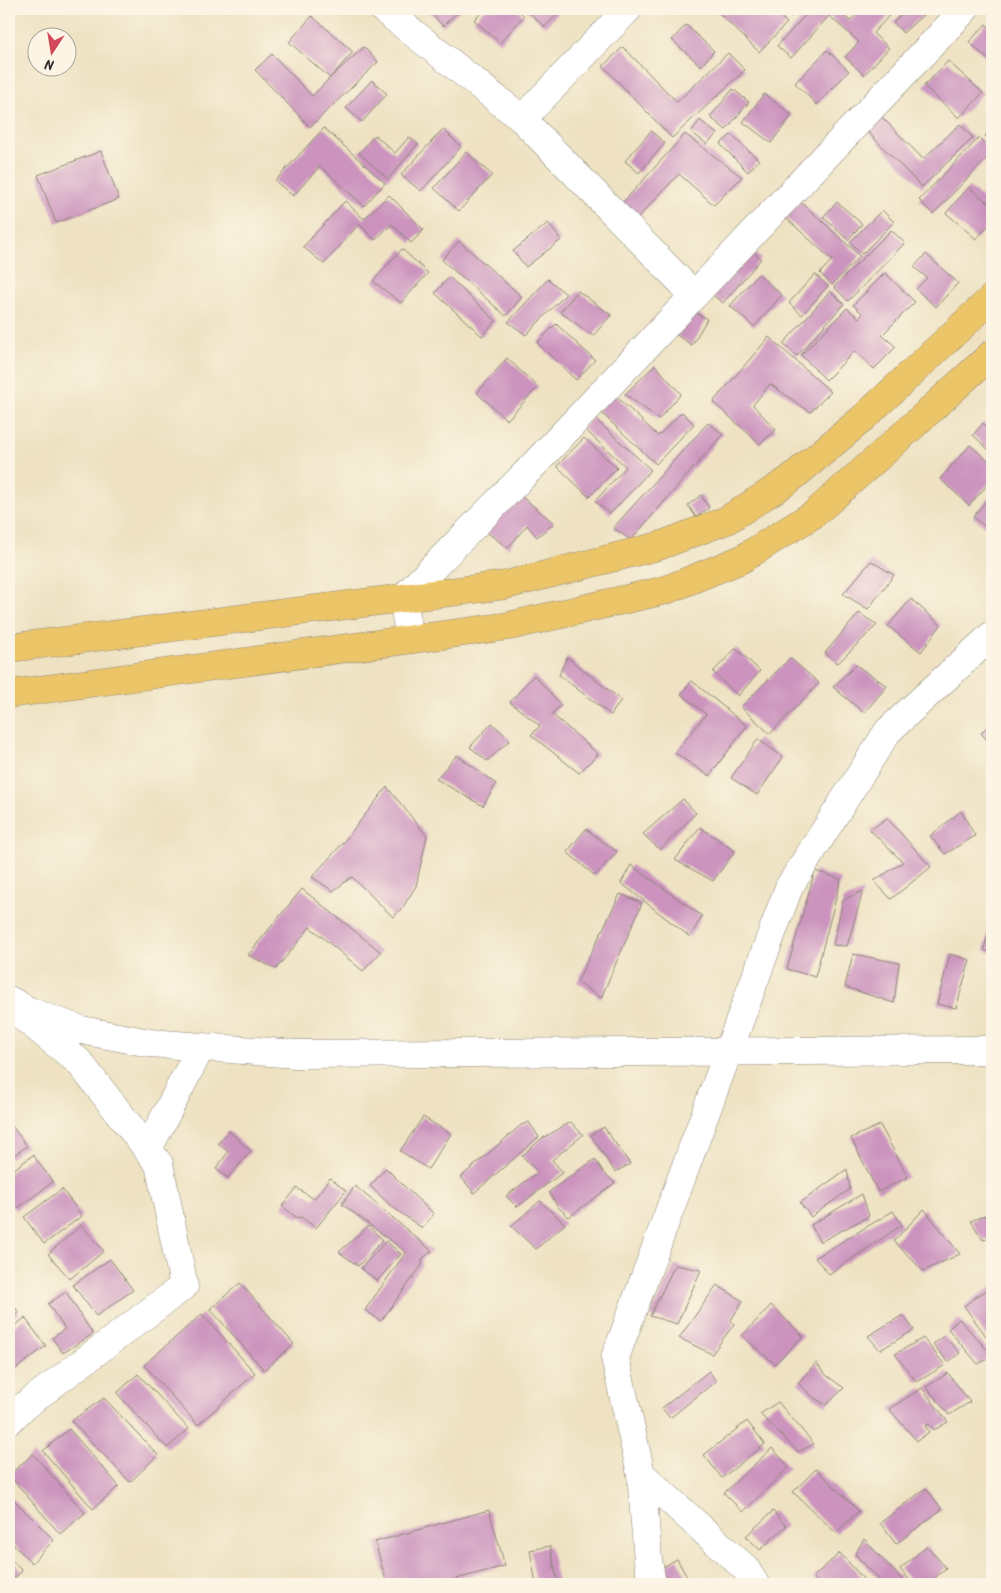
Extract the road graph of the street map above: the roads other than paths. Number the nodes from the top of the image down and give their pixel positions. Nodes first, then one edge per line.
1 (383, 9) edge
2 (628, 9) edge
3 (965, 9) edge
4 (522, 119) junction
5 (694, 295) junction
6 (992, 298) edge
7 (992, 354) edge
8 (403, 598) junction
9 (992, 635) edge
10 (410, 640) junction
11 (9, 648) edge
12 (9, 694) edge
13 (9, 1000) edge
14 (9, 1006) edge
15 (201, 1047) junction
16 (992, 1050) edge
17 (730, 1051) junction
18 (148, 1149) junction
19 (9, 1421) edge
20 (641, 1474) junction
21 (652, 1584) edge
22 (755, 1584) edge

1 - 4 street
2 - 4 street
3 - 5 street
4 - 5 street
5 - 8 street
6 - 8 main road
7 - 10 main road
8 - 10 street
8 - 11 main road
9 - 17 street
10 - 12 main road
13 - 15 street
14 - 18 street
15 - 17 street
15 - 18 street
16 - 17 street
17 - 20 street
18 - 19 street
20 - 21 street
20 - 22 street

